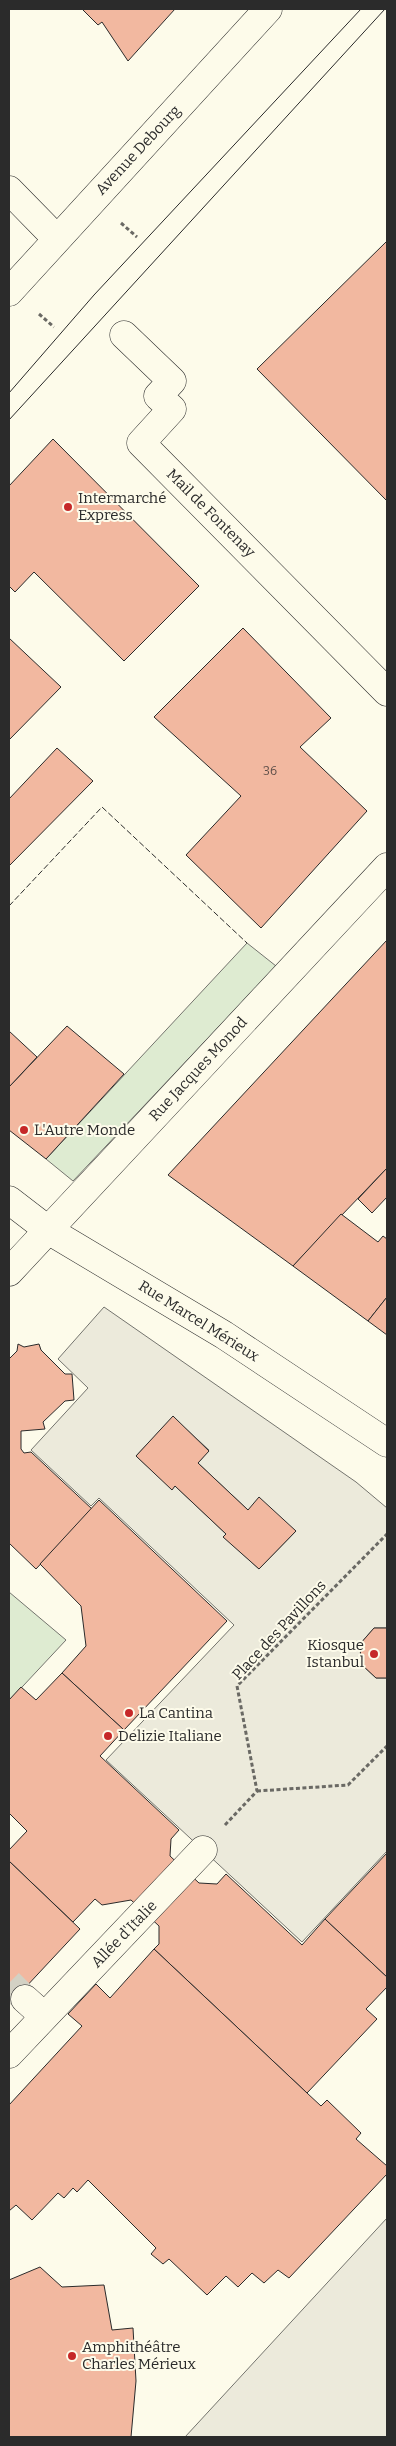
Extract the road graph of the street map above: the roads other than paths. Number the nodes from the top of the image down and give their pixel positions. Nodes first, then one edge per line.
1 (268, 9) edge
2 (9, 190) edge
3 (56, 238) junction
4 (9, 292) edge
5 (124, 335) dead end
6 (387, 692) edge
7 (387, 867) edge
8 (9, 1200) edge
9 (48, 1230) junction
10 (9, 1272) edge
11 (387, 1443) edge
12 (203, 1850) road end
13 (9, 2054) edge

1 - 3 street, Avenue Debourg
2 - 3 street
3 - 4 street, Avenue Debourg
5 - 6 street, Mail de Fontenay
7 - 9 street, Rue Jacques Monod
8 - 9 street, Rue Marcel Mérieux
9 - 10 street, Rue Jacques Monod
9 - 11 street, Rue Marcel Mérieux
12 - 13 street, Allée d'Italie

